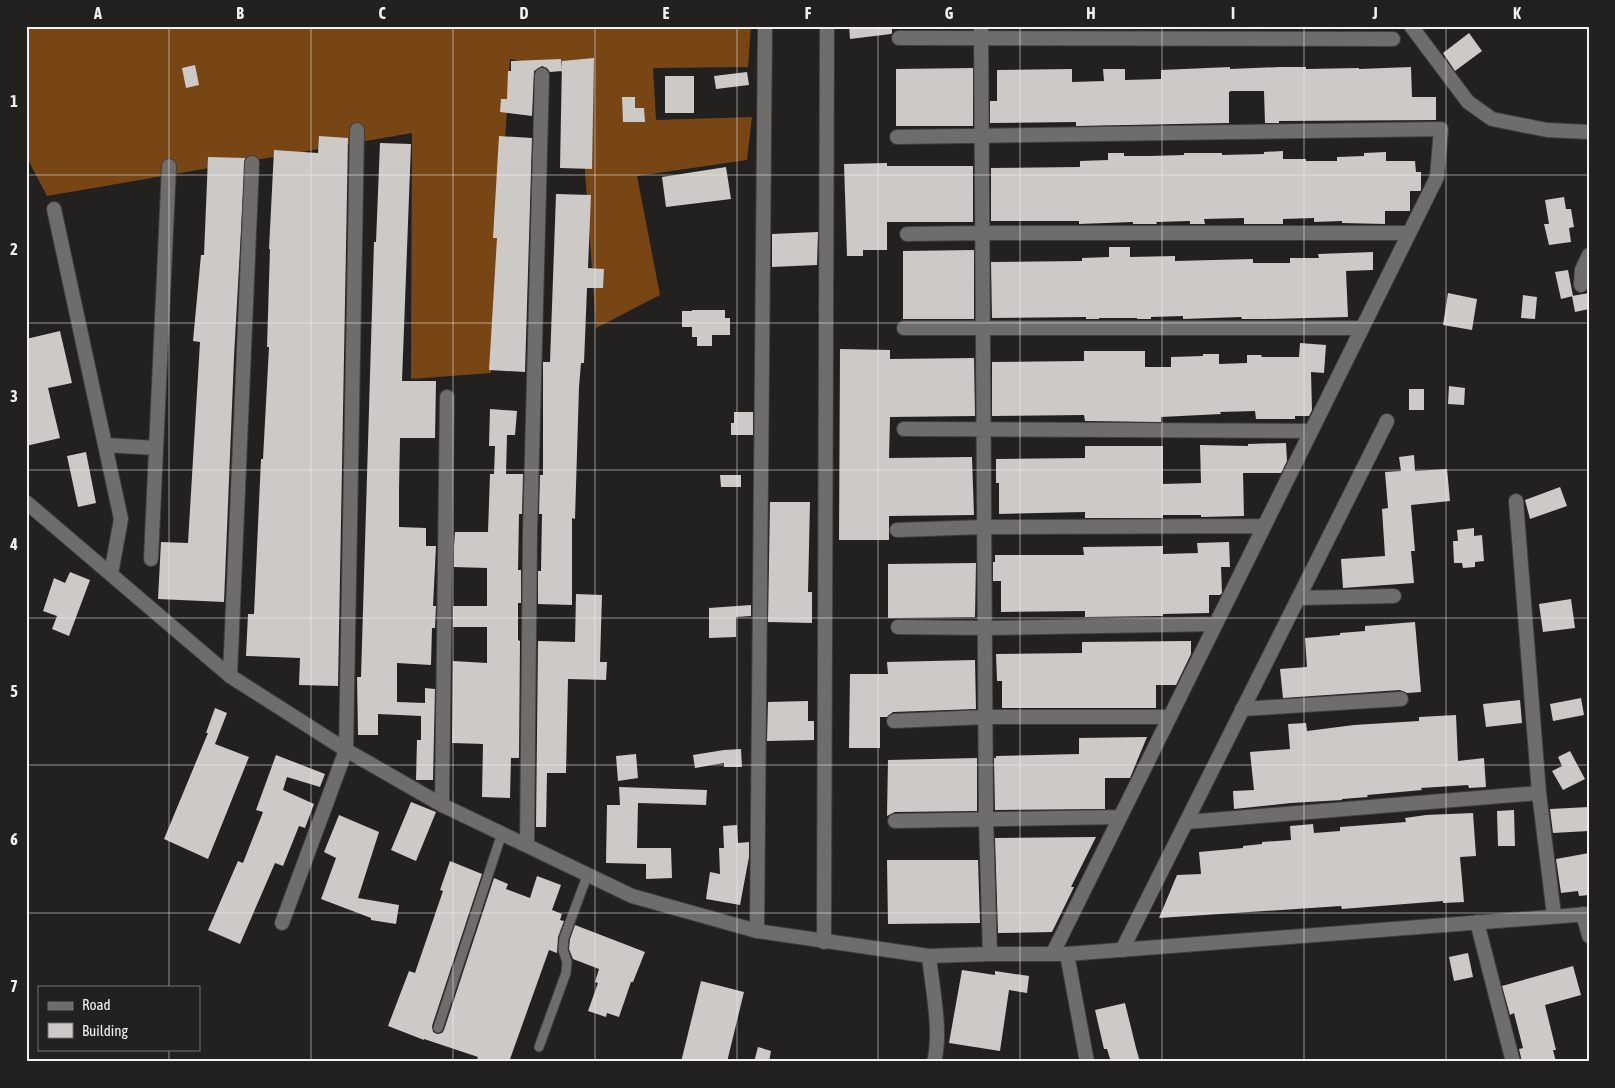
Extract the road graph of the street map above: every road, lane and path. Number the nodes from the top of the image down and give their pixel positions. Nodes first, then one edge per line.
1 (765, 26) edge
2 (827, 26) edge
3 (1412, 26) edge
4 (980, 32) edge
5 (899, 38) dead end
6 (1393, 39) dead end
7 (542, 74) dead end
8 (357, 130) dead end
9 (1589, 132) edge
10 (981, 135) junction
11 (897, 137) dead end
12 (252, 163) dead end
13 (169, 166) dead end
14 (54, 209) dead end
15 (981, 233) junction
16 (1410, 233) junction
17 (907, 234) dead end
18 (1589, 255) edge
19 (1581, 285) dead end
20 (982, 327) junction
21 (904, 328) dead end
22 (1362, 328) junction
23 (447, 396) dead end
24 (1387, 421) dead end
25 (904, 429) dead end
26 (983, 430) junction
27 (1311, 431) junction
28 (105, 445) junction
29 (156, 448) junction
30 (1516, 501) dead end
31 (26, 502) edge
32 (1264, 526) junction
33 (984, 527) junction
34 (897, 530) dead end
35 (151, 559) dead end
36 (111, 574) junction
37 (1394, 596) dead end
38 (1298, 598) junction
39 (1216, 624) junction
40 (898, 627) dead end
41 (985, 628) junction
42 (230, 676) junction
43 (1401, 699) dead end
44 (1242, 709) junction
45 (986, 717) junction
46 (1170, 717) junction
47 (894, 721) dead end
48 (346, 750) junction
49 (1539, 793) junction
50 (442, 805) junction
51 (1120, 817) junction
52 (986, 819) junction
53 (895, 821) dead end
54 (1187, 822) junction
55 (502, 833) junction
56 (527, 844) junction
57 (587, 876) junction
58 (1586, 914) edge
59 (1554, 915) junction
60 (1477, 922) junction
61 (282, 923) dead end
62 (757, 931) junction
63 (1589, 936) edge
64 (824, 942) junction
65 (1122, 950) junction
66 (990, 954) junction
67 (1052, 954) junction
68 (1068, 954) junction
69 (929, 956) junction
70 (438, 1028) dead end
71 (539, 1046) dead end
72 (934, 1062) edge
73 (1086, 1062) edge
74 (1513, 1062) edge

1 - 62 street
2 - 64 street
3 - 9 street
4 - 5 street
4 - 6 street
4 - 10 street
7 - 56 street
8 - 48 street
10 - 11 street
10 - 15 street
10 - 16 street
12 - 42 street
13 - 29 street
14 - 28 street
15 - 16 street
15 - 17 street
15 - 20 street
16 - 22 street
18 - 19 street
20 - 21 street
20 - 22 street
20 - 26 street
22 - 27 street
23 - 50 street
24 - 38 street
25 - 26 street
26 - 27 street
26 - 33 street
27 - 32 street
28 - 29 street
28 - 36 street
29 - 35 street
30 - 49 street
31 - 36 street
32 - 33 street
32 - 39 street
33 - 34 street
33 - 41 street
36 - 42 street
37 - 38 street
38 - 44 street
39 - 41 street
39 - 46 street
40 - 41 street
41 - 45 street
42 - 48 street
43 - 44 street
44 - 54 street
45 - 46 street
45 - 47 street
45 - 52 street
46 - 51 street
48 - 50 street
48 - 61 street
49 - 54 street
49 - 59 street
50 - 55 street
51 - 52 street
51 - 67 street
52 - 53 street
52 - 66 street
54 - 65 street
55 - 56 street
55 - 70 lane
56 - 57 street
57 - 62 street
57 - 71 lane
58 - 59 street
58 - 63 street
59 - 60 street
60 - 65 street
60 - 74 street
62 - 64 street
64 - 69 street
65 - 68 street
66 - 67 street
66 - 69 street
67 - 68 street
68 - 73 street
69 - 72 street

